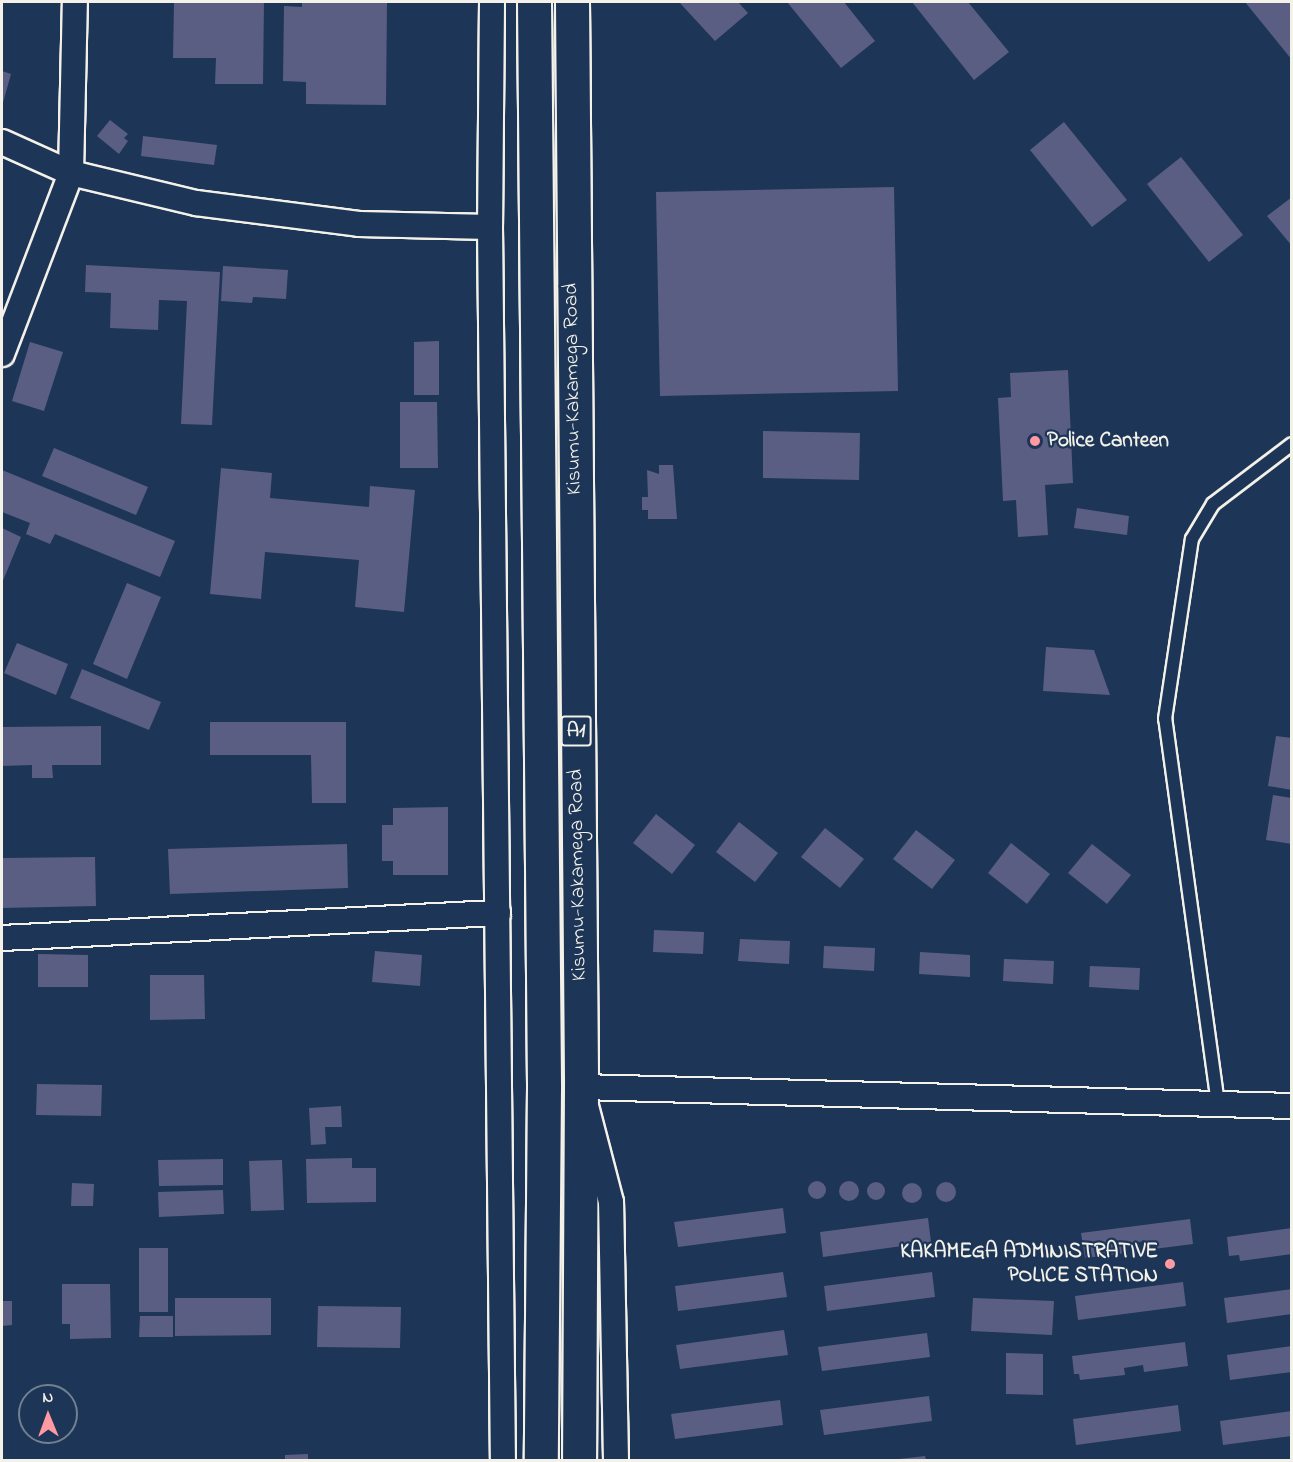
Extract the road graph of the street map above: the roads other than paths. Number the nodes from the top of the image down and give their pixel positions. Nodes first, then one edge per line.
1 (75, 2) edge
2 (534, 2) edge
3 (572, 2) edge
4 (493, 3) edge
5 (2, 142) edge
6 (71, 173) junction
7 (490, 227) junction
8 (2, 354) edge
9 (1292, 444) edge
10 (498, 913) junction
11 (2, 938) edge
12 (581, 1087) junction
13 (1218, 1104) junction
14 (1292, 1107) edge
15 (503, 1461) edge
16 (541, 1461) edge
17 (579, 1461) edge
18 (616, 1461) edge

1 - 6 street
2 - 16 highway, Kisumu-Kakamega Road / A1
3 - 12 highway, Kisumu-Kakamega Road / A1
4 - 7 street
5 - 6 street
6 - 7 street
6 - 8 street
7 - 10 street
9 - 13 lane
10 - 11 street
10 - 15 street
12 - 13 street
12 - 17 highway, Kisumu-Kakamega Road / A1
12 - 18 street
13 - 14 street

